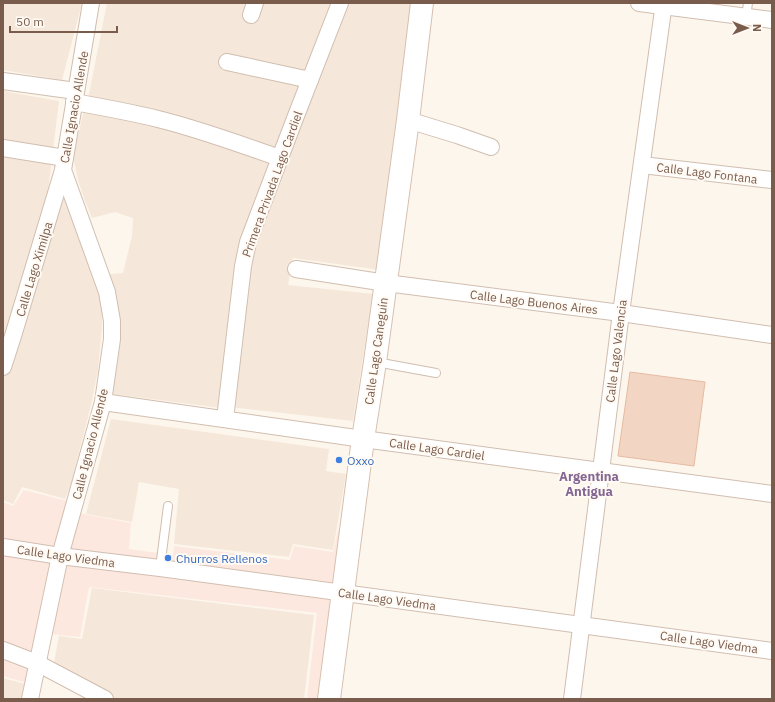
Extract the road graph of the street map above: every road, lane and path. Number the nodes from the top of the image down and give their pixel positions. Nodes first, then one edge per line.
1 (91, 3) edge
2 (340, 3) edge
3 (422, 3) edge
4 (639, 3) edge
5 (664, 5) edge
6 (747, 10) edge
7 (772, 20) edge
8 (227, 62) dead end
9 (310, 80) junction
10 (3, 81) edge
11 (75, 96) junction
12 (408, 120) junction
13 (491, 147) dead end
14 (3, 148) edge
15 (280, 158) junction
16 (64, 164) junction
17 (642, 165) junction
18 (772, 180) edge
19 (296, 269) dead end
20 (386, 283) junction
21 (621, 313) junction
22 (8, 335) edge
23 (772, 335) edge
24 (375, 362) junction
25 (3, 367) edge
26 (436, 373) dead end
27 (103, 402) junction
28 (225, 419) junction
29 (363, 439) junction
30 (601, 471) junction
31 (772, 494) edge
32 (168, 506) dead end
33 (3, 547) edge
34 (60, 556) junction
35 (160, 568) junction
36 (343, 593) junction
37 (581, 624) junction
38 (3, 650) edge
39 (772, 650) edge
40 (37, 663) junction
41 (30, 699) edge
42 (105, 699) edge
43 (329, 699) edge
44 (572, 699) edge

1 - 11 street, Calle Ignacio Allende
2 - 9 street, Primera Privada Lago Cardiel
3 - 12 street, Calle Lago Caneguín
4 - 5 street
5 - 6 street
5 - 17 street, Calle Lago Valencia
6 - 7 street
8 - 9 street
9 - 15 street, Primera Privada Lago Cardiel
10 - 11 street
11 - 15 street
11 - 16 street, Calle Ignacio Allende
12 - 13 street
12 - 20 street, Calle Lago Caneguín
14 - 16 street
15 - 28 street, Primera Privada Lago Cardiel
16 - 22 street, Calle Lago Ximilpa
16 - 27 street, Calle Ignacio Allende
17 - 18 street, Calle Lago Fontana
17 - 21 street, Calle Lago Valencia
19 - 20 street, Calle Lago Buenos Aires
20 - 21 street, Calle Lago Buenos Aires
20 - 24 street, Calle Lago Caneguín
21 - 23 street, Calle Lago Buenos Aires
21 - 30 street, Calle Lago Valencia
22 - 25 street, Calle Lago Ximilpa
24 - 26 lane
24 - 29 street, Calle Lago Caneguín
27 - 28 street, Calle Lago Cardiel
27 - 34 street, Calle Ignacio Allende
28 - 29 street, Calle Lago Cardiel
29 - 30 street, Calle Lago Cardiel
29 - 36 street, Calle Lago Caneguín
30 - 31 street, Calle Lago Cardiel
30 - 37 street, Calle Lago Valencia
32 - 35 lane
33 - 34 street, Calle Lago Viedma
34 - 35 street, Calle Lago Viedma
34 - 40 street, Calle Ignacio Allende
35 - 36 street, Calle Lago Viedma
36 - 37 street, Calle Lago Viedma
36 - 43 street, Calle Lago Caneguín
37 - 39 street, Calle Lago Viedma
37 - 44 street, Calle Lago Valencia
38 - 40 street
40 - 41 street, Calle Ignacio Allende
40 - 42 street

